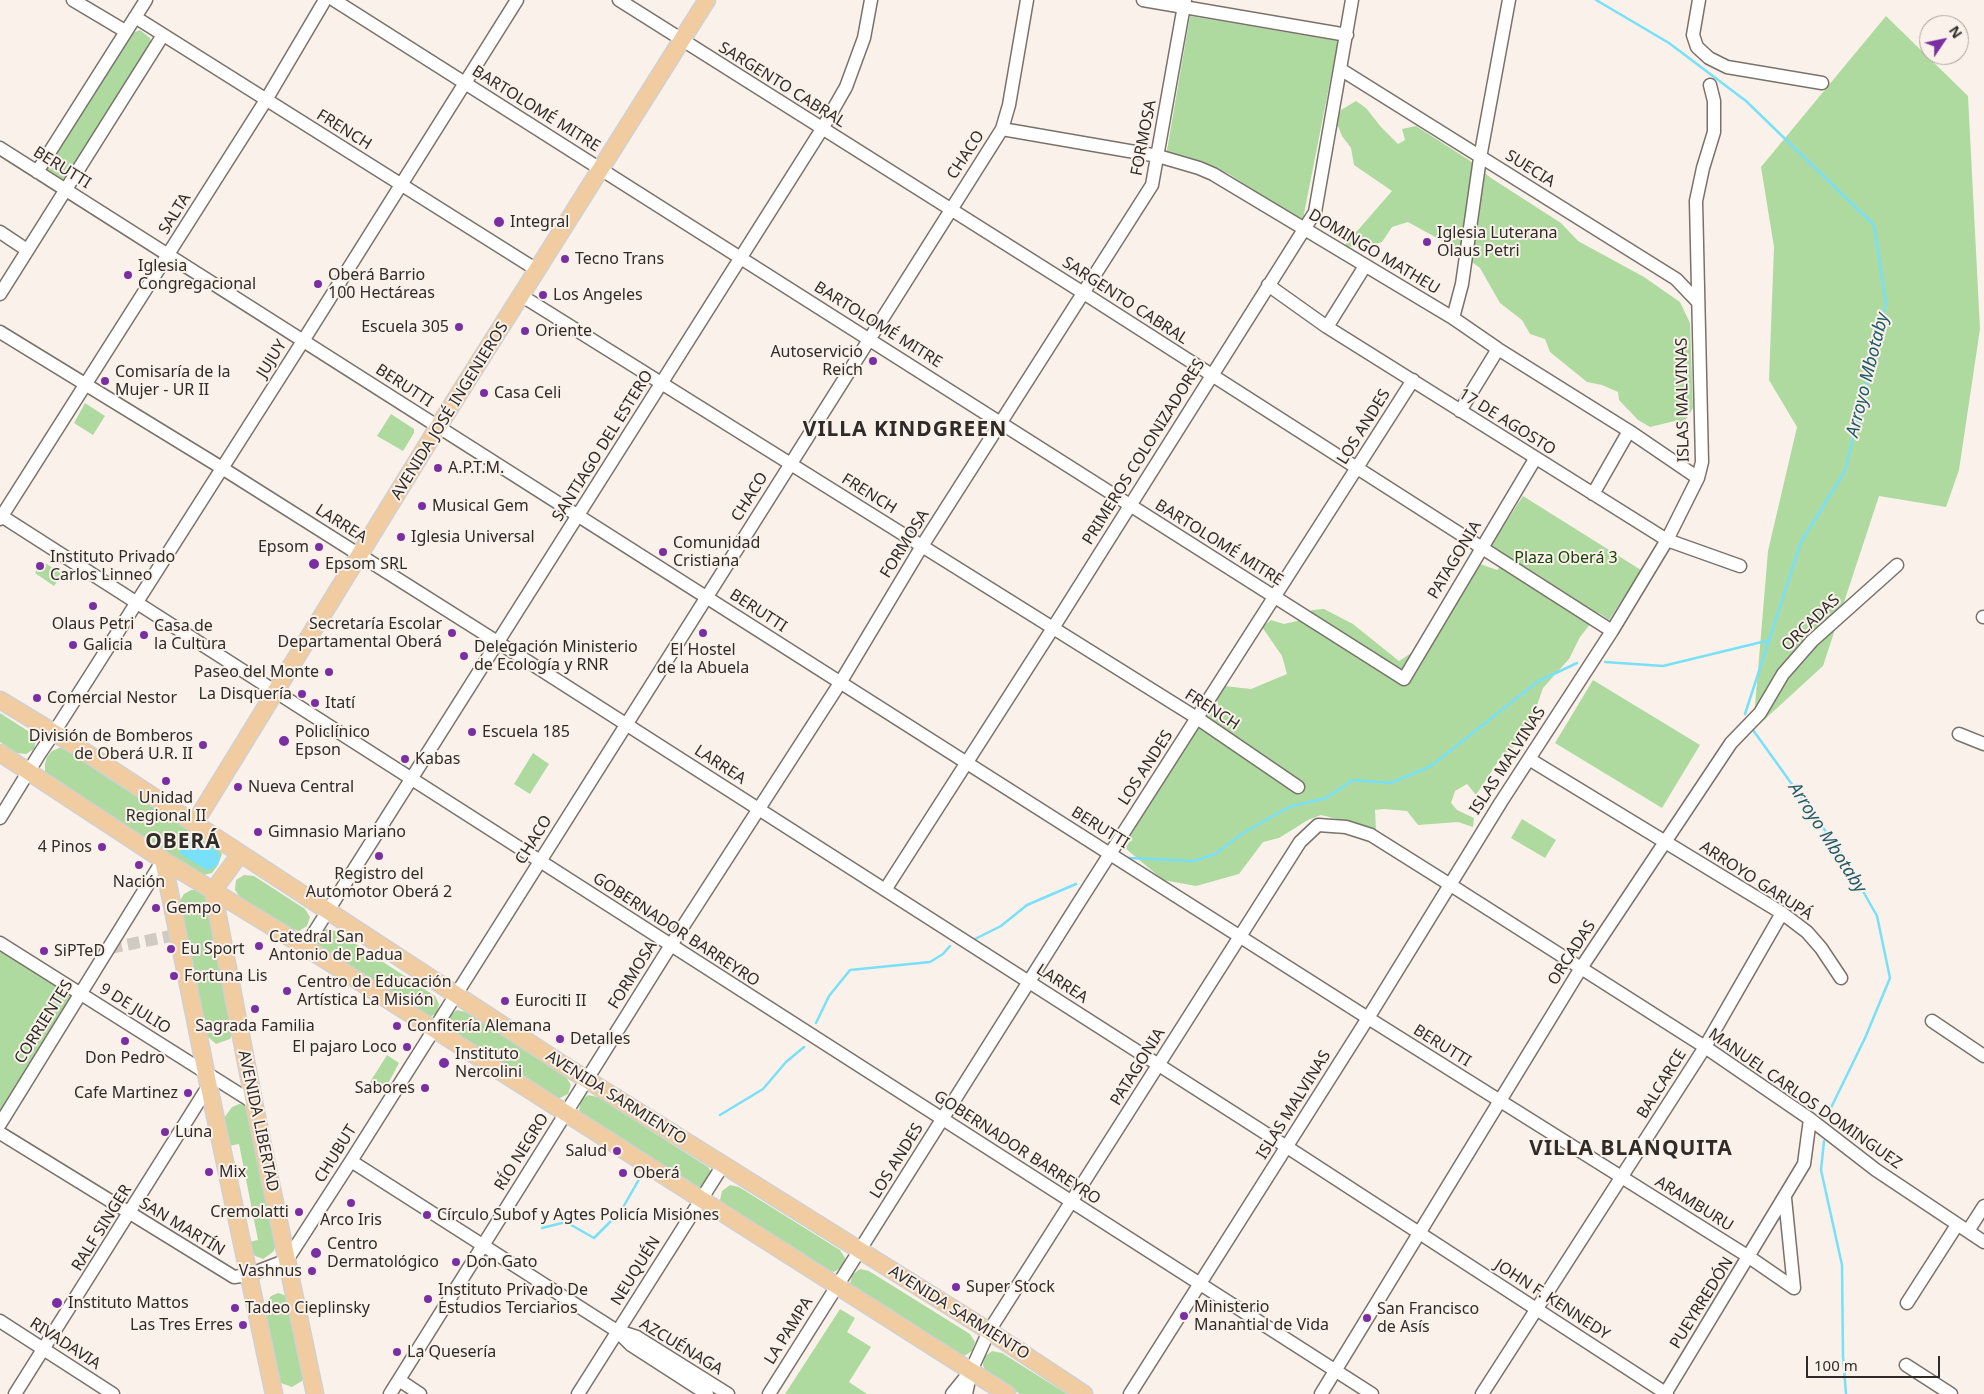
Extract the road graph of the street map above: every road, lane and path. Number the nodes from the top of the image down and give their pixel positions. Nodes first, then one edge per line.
1 (73, 0) edge
2 (146, 0) edge
3 (325, 0) edge
4 (334, 0) edge
5 (517, 0) edge
6 (619, 0) edge
7 (707, 0) edge
8 (871, 0) edge
9 (1027, 0) edge
10 (1143, 0) edge
11 (1352, 0) edge
12 (1509, 0) edge
13 (1699, 0) edge
14 (1185, 3) edge
15 (135, 18) junction
16 (125, 31) junction
17 (163, 35) junction
18 (1347, 35) junction
19 (682, 41) junction
20 (1340, 69) junction
21 (465, 83) junction
22 (1822, 83) dead end
23 (1710, 85) dead end
24 (266, 100) junction
25 (822, 129) junction
26 (1002, 129) junction
27 (0, 148) edge
28 (1158, 156) junction
29 (1480, 158) junction
30 (601, 170) junction
31 (37, 172) junction
32 (401, 185) junction
33 (65, 189) junction
34 (950, 211) junction
35 (1305, 229) junction
36 (0, 232) edge
37 (27, 250) junction
38 (168, 255) junction
39 (740, 258) junction
40 (1365, 266) junction
41 (537, 270) junction
42 (1268, 285) junction
43 (1082, 292) junction
44 (0, 294) edge
45 (522, 296) junction
46 (1698, 302) junction
47 (1453, 318) junction
48 (1327, 326) junction
49 (0, 332) edge
50 (869, 338) junction
51 (303, 341) junction
52 (1498, 349) junction
53 (1211, 376) junction
54 (1413, 380) junction
55 (662, 383) junction
56 (86, 384) junction
57 (1460, 411) junction
58 (1000, 423) junction
59 (438, 427) junction
60 (1629, 431) junction
61 (1535, 459) junction
62 (790, 464) junction
63 (222, 468) junction
64 (1357, 469) junction
65 (1698, 478) junction
66 (1593, 494) junction
67 (1130, 505) junction
68 (579, 516) junction
69 (0, 517) edge
70 (1667, 540) junction
71 (922, 546) junction
72 (1482, 548) junction
73 (360, 555) junction
74 (1897, 565) dead end
75 (1740, 566) dead end
76 (1275, 597) junction
77 (707, 598) junction
78 (137, 603) junction
79 (1053, 628) junction
80 (1612, 631) junction
81 (499, 643) junction
82 (1404, 679) joint
83 (840, 683) junction
84 (275, 692) junction
85 (0, 700) edge
86 (1197, 718) junction
87 (626, 724) junction
88 (53, 734) junction
89 (1959, 734) dead end
90 (1984, 744) edge
91 (0, 753) edge
92 (1528, 759) junction
93 (966, 763) junction
94 (29, 772) junction
95 (411, 779) junction
96 (1298, 787) dead end
97 (758, 808) junction
98 (0, 818) edge
99 (194, 824) junction
100 (1665, 842) junction
101 (240, 854) junction
102 (1110, 854) junction
103 (164, 860) junction
104 (539, 861) junction
105 (1449, 884) junction
106 (885, 890) junction
107 (213, 891) junction
108 (327, 912) junction
109 (1782, 913) junction
110 (1240, 937) junction
111 (0, 943) edge
112 (670, 945) junction
113 (305, 947) junction
114 (1581, 968) junction
115 (1841, 978) dead end
116 (1030, 983) junction
117 (80, 994) junction
118 (455, 994) junction
119 (1368, 1018) junction
120 (1932, 1021) dead end
121 (434, 1030) junction
122 (1705, 1047) junction
123 (1984, 1056) edge
124 (1159, 1065) junction
125 (210, 1079) junction
126 (586, 1079) junction
127 (1500, 1101) junction
128 (254, 1103) junction
129 (565, 1113) junction
130 (1810, 1119) junction
131 (943, 1120) junction
132 (0, 1124) edge
133 (0, 1133) edge
134 (1287, 1147) junction
135 (351, 1161) junction
136 (723, 1165) junction
137 (1621, 1178) junction
138 (1785, 1198) junction
139 (700, 1199) junction
140 (1071, 1202) junction
141 (1984, 1206) edge
142 (130, 1214) junction
143 (1962, 1228) junction
144 (1419, 1233) junction
145 (1984, 1242) edge
146 (483, 1246) junction
147 (860, 1250) junction
148 (1749, 1257) junction
149 (287, 1260) junction
150 (248, 1275) junction
151 (1200, 1284) junction
152 (837, 1286) junction
153 (1907, 1303) dead end
154 (1536, 1309) junction
155 (0, 1321) edge
156 (617, 1331) junction
157 (989, 1331) junction
158 (44, 1350) junction
159 (1906, 1365) dead end
160 (971, 1371) junction
161 (1335, 1371) junction
162 (399, 1380) junction
163 (310, 1393) edge
164 (15, 1394) edge
165 (113, 1394) edge
166 (274, 1394) edge
167 (390, 1394) edge
168 (420, 1394) edge
169 (578, 1394) edge
170 (708, 1394) edge
171 (728, 1394) edge
172 (769, 1394) edge
173 (952, 1394) edge
174 (966, 1394) edge
175 (1008, 1394) edge
176 (1084, 1394) edge
177 (1130, 1394) edge
178 (1321, 1394) edge
179 (1372, 1394) edge
180 (1482, 1394) edge
181 (1666, 1394) edge
182 (1951, 1394) edge

1 - 16 street
2 - 15 street
3 - 24 street, SALTA
4 - 21 street, BARTOLOMÉ MITRE
5 - 21 street, JUJUY
6 - 19 street, SARGENTO CABRAL
7 - 19 main road, AVENIDA JOSÉ INGENIEROS
8 - 25 street, SANTIAGO DEL ESTERO
9 - 26 street, CHACO
10 - 14 street
11 - 18 street, PRIMEROS COLONIZADORES
12 - 29 street
13 - 22 street
14 - 18 street
14 - 28 street, FORMOSA
15 - 16 street
15 - 17 street, FRENCH
16 - 31 street
17 - 24 street, FRENCH
17 - 33 street
18 - 20 street, PRIMEROS COLONIZADORES
19 - 25 street, SARGENTO CABRAL
19 - 30 main road, AVENIDA JOSÉ INGENIEROS
20 - 29 street, SUECIA
20 - 35 street, PRIMEROS COLONIZADORES
21 - 30 street, BARTOLOMÉ MITRE
21 - 32 street, JUJUY
23 - 46 street, ISLAS MALVINAS
24 - 32 street, FRENCH
24 - 38 street, SALTA
25 - 34 street, SARGENTO CABRAL
25 - 39 street, SANTIAGO DEL ESTERO
26 - 28 street, DOMINGO MATHEU
26 - 34 street, CHACO
27 - 31 street, BERUTTI
28 - 35 street, DOMINGO MATHEU
28 - 43 street, FORMOSA
29 - 46 street, SUECIA
29 - 47 street
30 - 39 street, BARTOLOMÉ MITRE
30 - 41 main road, AVENIDA JOSÉ INGENIEROS
31 - 33 street, BERUTTI
32 - 41 street, FRENCH
32 - 51 street, JUJUY
33 - 37 street
33 - 38 street, BERUTTI
34 - 43 street, SARGENTO CABRAL
34 - 50 street, CHACO
35 - 40 street, DOMINGO MATHEU
35 - 42 street, PRIMEROS COLONIZADORES
36 - 37 street
37 - 44 street
38 - 51 street, BERUTTI
38 - 56 street, SALTA
39 - 50 street, BARTOLOMÉ MITRE
39 - 55 street, SANTIAGO DEL ESTERO
40 - 47 street, DOMINGO MATHEU
40 - 48 street
41 - 45 main road, AVENIDA JOSÉ INGENIEROS
42 - 48 street, 17 DE AGOSTO
42 - 53 street, PRIMEROS COLONIZADORES
43 - 53 street, SARGENTO CABRAL
43 - 58 street, FORMOSA
45 - 55 street, FRENCH
45 - 59 main road, AVENIDA JOSÉ INGENIEROS
46 - 65 street, ISLAS MALVINAS
47 - 52 street, DOMINGO MATHEU
48 - 54 street, 17 DE AGOSTO
49 - 56 street, LARREA
50 - 58 street, BARTOLOMÉ MITRE
50 - 62 street, CHACO
51 - 59 street, BERUTTI
51 - 63 street, JUJUY
52 - 57 street
52 - 60 street, DOMINGO MATHEU
53 - 64 street, SARGENTO CABRAL
53 - 67 street, PRIMEROS COLONIZADORES
54 - 57 street, 17 DE AGOSTO
54 - 64 street, LOS ANDES
55 - 62 street, FRENCH
55 - 68 street, SANTIAGO DEL ESTERO
56 - 63 street, LARREA
56 - 69 street, SALTA
57 - 61 street, 17 DE AGOSTO
58 - 67 street, BARTOLOMÉ MITRE
58 - 71 street, FORMOSA
59 - 68 street, BERUTTI
59 - 73 main road, AVENIDA JOSÉ INGENIEROS
60 - 65 street, DOMINGO MATHEU
60 - 66 street
61 - 66 street, 17 DE AGOSTO
61 - 72 street, PATAGONIA
62 - 71 street, FRENCH
62 - 77 street, CHACO
63 - 73 street, LARREA
63 - 78 street, JUJUY
64 - 72 street, SARGENTO CABRAL
64 - 76 street, LOS ANDES
65 - 70 street, ISLAS MALVINAS
66 - 70 street, 17 DE AGOSTO
67 - 76 street, BARTOLOMÉ MITRE
67 - 79 street, PRIMEROS COLONIZADORES
68 - 77 street, BERUTTI
68 - 81 street, SANTIAGO DEL ESTERO
69 - 78 street, GOBERNADOR BARREYRO
70 - 75 street, 17 DE AGOSTO
70 - 80 street, ISLAS MALVINAS
71 - 79 street, FRENCH
71 - 83 street, FORMOSA
72 - 80 street, SARGENTO CABRAL
72 - 82 street, PATAGONIA
73 - 81 street, LARREA
73 - 84 main road, AVENIDA JOSÉ INGENIEROS
74 - 100 street, ORCADAS
76 - 82 street, BARTOLOMÉ MITRE
76 - 86 street, LOS ANDES
77 - 83 street, BERUTTI
77 - 87 street, CHACO
78 - 84 street, GOBERNADOR BARREYRO
78 - 88 street, JUJUY
79 - 86 street, FRENCH
79 - 93 street, PRIMEROS COLONIZADORES
80 - 92 street, ISLAS MALVINAS
81 - 87 street, LARREA
81 - 95 street, SANTIAGO DEL ESTERO
83 - 93 street, BERUTTI
83 - 97 street, FORMOSA
84 - 95 street, GOBERNADOR BARREYRO
84 - 99 main road, AVENIDA JOSÉ INGENIEROS
85 - 88 main road, AVENIDA SARMIENTO
86 - 96 street, FRENCH
86 - 102 street, LOS ANDES
87 - 97 street, LARREA
87 - 104 street, CHACO
88 - 94 street, JUJUY
88 - 99 main road, AVENIDA SARMIENTO
89 - 90 street
91 - 94 main road
92 - 100 street
92 - 105 street, ISLAS MALVINAS
93 - 102 street, BERUTTI
93 - 106 street, PRIMEROS COLONIZADORES
94 - 98 street, JUJUY
94 - 103 main road
95 - 104 street, GOBERNADOR BARREYRO
95 - 108 street, SANTIAGO DEL ESTERO
97 - 106 street, LARREA
97 - 112 street, FORMOSA
99 - 101 main road, AVENIDA SARMIENTO
100 - 109 street, ARROYO GARUPÁ
100 - 114 street, ORCADAS
101 - 107 main road
101 - 108 main road, AVENIDA SARMIENTO
102 - 110 street, BERUTTI
102 - 116 street, LOS ANDES
103 - 107 main road
103 - 117 street, CORRIENTES
103 - 125 main road
104 - 112 street, GOBERNADOR BARREYRO
104 - 118 street, CHACO
105 - 110 street, PATAGONIA
105 - 114 street
105 - 119 street, ISLAS MALVINAS
106 - 116 street, LARREA
107 - 113 main road
107 - 128 main road, AVENIDA LIBERTAD
108 - 113 street, SANTIAGO DEL ESTERO
108 - 118 main road, AVENIDA SARMIENTO
109 - 115 street, ARROYO GARUPÁ
109 - 122 street, BALCARCE
110 - 119 street, BERUTTI
110 - 124 street, PATAGONIA
111 - 117 street, 9 DE JULIO
112 - 126 street, FORMOSA
112 - 131 street, GOBERNADOR BARREYRO
113 - 121 main road
114 - 122 street, MANUEL CARLOS DOMINGUEZ
114 - 127 street, ORCADAS
116 - 124 street, LARREA
116 - 131 street, LOS ANDES
117 - 125 street, 9 DE JULIO
117 - 132 street, CORRIENTES
118 - 121 street, CHACO
118 - 126 main road, AVENIDA SARMIENTO
119 - 127 street, BERUTTI
119 - 134 street, ISLAS MALVINAS
120 - 123 street
121 - 129 main road
121 - 135 street, CHUBUT
122 - 130 street, MANUEL CARLOS DOMINGUEZ
122 - 137 street, BALCARCE
124 - 134 street, LARREA
124 - 140 street, PATAGONIA
125 - 128 street, 9 DE JULIO
125 - 142 street, RALF SINGER
125 - 150 main road
126 - 129 street, RÍO NEGRO
126 - 136 main road, AVENIDA SARMIENTO
127 - 137 street, ARAMBURU
127 - 144 street, ORCADAS
128 - 149 main road, AVENIDA LIBERTAD
129 - 139 main road
129 - 146 street, RÍO NEGRO
130 - 138 street, PUEYRREDÓN
130 - 143 street, MANUEL CARLOS DOMINGUEZ
131 - 140 street, GOBERNADOR BARREYRO
131 - 147 street, LOS ANDES
133 - 142 street, SAN MARTÍN
134 - 144 street, LARREA
134 - 151 street, ISLAS MALVINAS
135 - 146 street, AZCUÉNAGA
135 - 149 street, CHUBUT
136 - 139 street, NEUQUÉN
136 - 147 main road, AVENIDA SARMIENTO
137 - 148 street, ARAMBURU
137 - 154 street, BALCARCE
138 - 148 street, PUEYRREDÓN
138 - 148 street, ARAMBURU
139 - 152 main road
139 - 156 street, NEUQUÉN
140 - 151 street, GOBERNADOR BARREYRO
140 - 157 street, PATAGONIA
141 - 143 street
142 - 150 street, SAN MARTÍN
142 - 158 street, RALF SINGER
143 - 145 street, MANUEL CARLOS DOMINGUEZ
143 - 153 street
144 - 154 street, JOHN F. KENNEDY
144 - 161 street, ORCADAS
146 - 156 street, AZCUÉNAGA
146 - 162 street, RÍO NEGRO
147 - 152 street, LOS ANDES
147 - 157 main road, AVENIDA SARMIENTO
148 - 181 street, PUEYRREDÓN
149 - 150 street
149 - 163 main road, AVENIDA LIBERTAD
150 - 166 main road
151 - 161 street, GOBERNADOR BARREYRO
151 - 177 street, ISLAS MALVINAS
152 - 160 main road
152 - 172 street, LA PAMPA
154 - 180 street, BALCARCE
154 - 181 street, JOHN F. KENNEDY
155 - 158 street, RIVADAVIA
156 - 169 street, NEUQUÉN
156 - 170 street, AZCUÉNAGA
156 - 171 street, AZCUÉNAGA
157 - 160 street, PATAGONIA
157 - 176 main road, AVENIDA SARMIENTO
158 - 164 street, RALF SINGER
158 - 165 street, RIVADAVIA
159 - 182 street
160 - 173 street
160 - 174 street
160 - 175 main road
161 - 178 street, ORCADAS
161 - 179 street, GOBERNADOR BARREYRO
162 - 167 street, RÍO NEGRO
162 - 168 street

